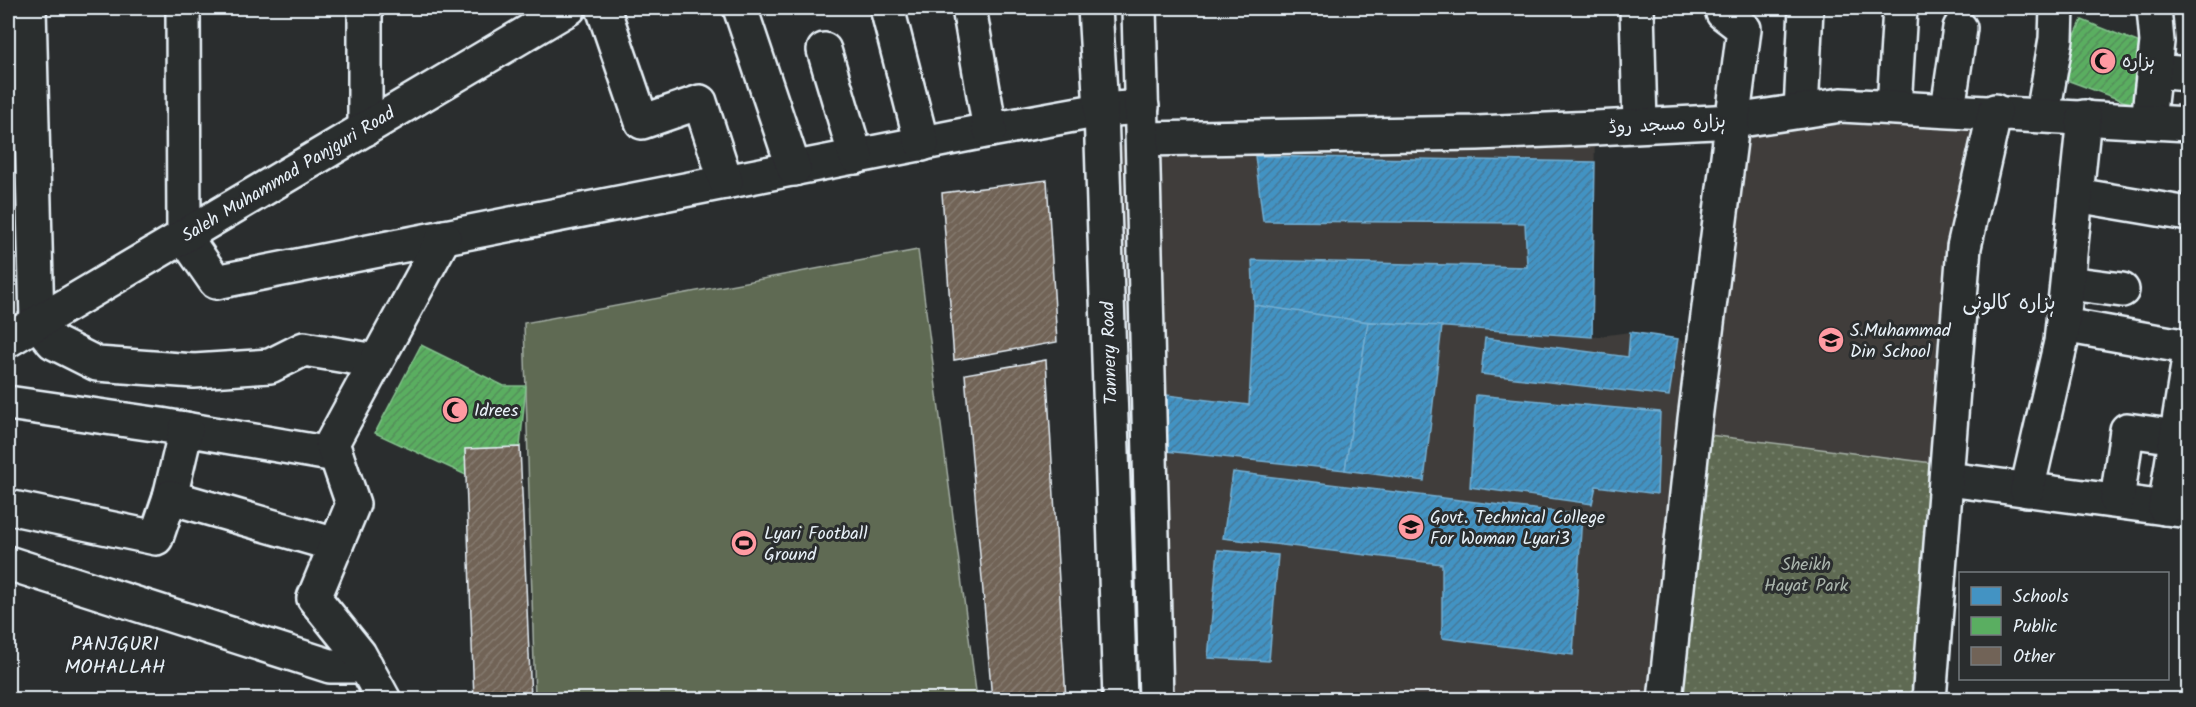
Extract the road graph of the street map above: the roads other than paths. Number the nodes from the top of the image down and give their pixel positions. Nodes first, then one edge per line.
1 (28, 8) edge
2 (183, 8) edge
3 (365, 8) edge
4 (569, 8) edge
5 (603, 8) edge
6 (740, 8) edge
7 (887, 8) edge
8 (969, 8) edge
9 (1095, 8) edge
10 (1139, 8) edge
11 (1636, 8) edge
12 (1723, 8) edge
13 (1806, 8) edge
14 (1900, 8) edge
15 (2057, 8) edge
16 (2154, 8) edge
17 (1960, 28) dead end
18 (824, 50) dead end
19 (2154, 71) junction
20 (2188, 74) edge
21 (1142, 107) junction
22 (1894, 107) junction
23 (1948, 109) junction
24 (1101, 110) junction
25 (1801, 111) junction
26 (1995, 111) junction
27 (2043, 114) junction
28 (2084, 117) junction
29 (1734, 121) junction
30 (2148, 121) junction
31 (2188, 124) edge
32 (1640, 125) junction
33 (365, 129) junction
34 (990, 130) junction
35 (1144, 139) junction
36 (922, 144) junction
37 (856, 157) junction
38 (794, 169) junction
39 (726, 182) junction
40 (2076, 195) junction
41 (2188, 214) edge
42 (184, 236) junction
43 (444, 237) junction
44 (2068, 283) junction
45 (2122, 290) dead end
46 (37, 322) junction
47 (2063, 325) junction
48 (8, 340) edge
49 (2188, 347) edge
50 (376, 361) junction
51 (2188, 365) edge
52 (8, 404) edge
53 (186, 429) junction
54 (2177, 437) junction
55 (336, 455) junction
56 (1948, 479) junction
57 (2027, 490) junction
58 (170, 497) junction
59 (2117, 501) junction
60 (8, 507) edge
61 (2177, 510) edge
62 (336, 545) junction
63 (8, 563) edge
64 (366, 666) junction
65 (384, 699) edge
66 (1120, 699) edge
67 (1156, 699) edge
68 (1665, 699) edge
69 (1929, 699) edge

1 - 46 street
2 - 42 street
3 - 33 street
4 - 33 street, Saleh Muhammad Panjguri Road
5 - 39 street
6 - 38 street
7 - 36 street
8 - 34 street
9 - 24 street, Tannery Road
10 - 21 street
11 - 32 street
12 - 29 street
13 - 25 street
14 - 22 street
15 - 27 street
16 - 19 street
17 - 23 street
18 - 37 street
19 - 20 street
19 - 30 street
21 - 24 street
21 - 35 street
22 - 23 street, ہزارہ مسجد روڈ
22 - 25 street, ہزارہ مسجد روڈ
23 - 26 street, ہزارہ مسجد روڈ
24 - 34 street
24 - 66 street, Tannery Road
25 - 29 street, ہزارہ مسجد روڈ
26 - 27 street, ہزارہ مسجد روڈ
26 - 56 street
27 - 28 street, ہزارہ مسجد روڈ
28 - 30 street, ہزارہ مسجد روڈ
28 - 40 street
29 - 32 street, ہزارہ مسجد روڈ
29 - 68 street
30 - 31 street, ہزارہ مسجد روڈ
32 - 35 street, ہزارہ مسجد روڈ
33 - 42 street, Saleh Muhammad Panjguri Road
34 - 36 street
35 - 67 street
36 - 37 street
37 - 38 street
38 - 39 street
39 - 43 street
40 - 41 street
40 - 44 street
42 - 43 street
42 - 46 street, Saleh Muhammad Panjguri Road
43 - 50 street
44 - 45 street
44 - 47 street
46 - 48 street, Saleh Muhammad Panjguri Road
46 - 50 street
47 - 49 street
47 - 57 street
50 - 55 street
51 - 54 street
52 - 53 street
53 - 55 street
53 - 58 street
54 - 59 street
54 - 61 street
55 - 62 street
56 - 57 street
56 - 69 street
57 - 59 street
58 - 60 street
58 - 62 street
59 - 61 street
62 - 64 street
63 - 64 street
64 - 65 street

